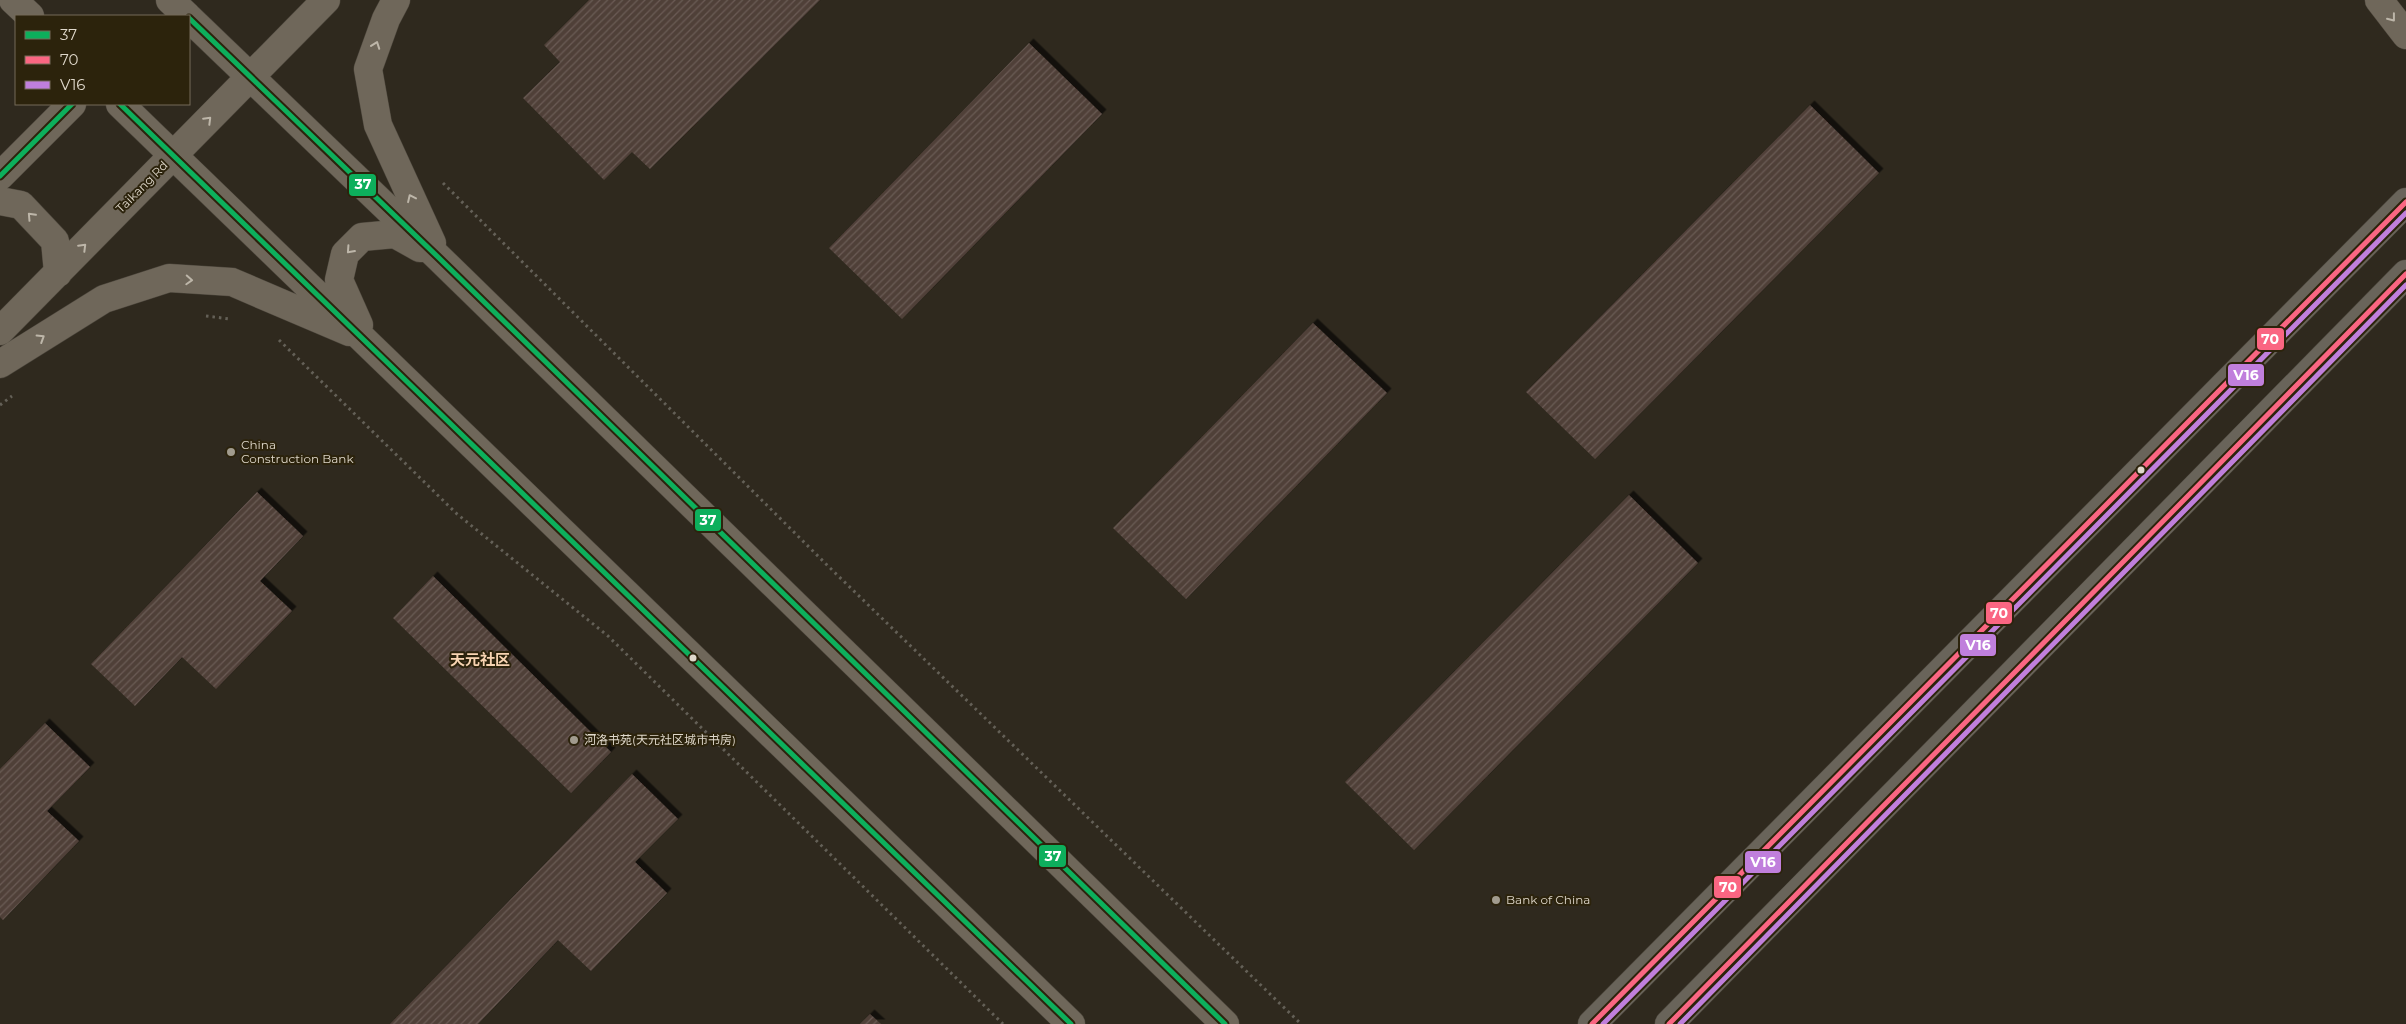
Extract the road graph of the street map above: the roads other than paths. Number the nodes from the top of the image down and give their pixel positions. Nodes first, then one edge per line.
1 (13, 0) edge
2 (326, 0) edge
3 (396, 0) edge
4 (2379, 0) edge
5 (29, 15) edge
6 (190, 23) edge
7 (2406, 35) edge
8 (252, 77) junction
9 (71, 105) edge
10 (121, 105) edge
11 (174, 155) junction
12 (0, 176) edge
13 (0, 201) edge
14 (2406, 202) edge
15 (439, 258) junction
16 (58, 273) junction
17 (2406, 274) edge
18 (0, 331) edge
19 (364, 338) junction
20 (0, 364) edge
21 (1071, 1024) edge
22 (1225, 1024) edge
23 (1592, 1024) edge
24 (1669, 1024) edge

1 - 5 main road
2 - 8 main road, Taikang Rd
15 -> 3 main road
4 -> 7 main road
6 - 8 main road
11 -> 8 main road, Taikang Rd
8 - 15 main road
9 - 12 main road
10 - 11 main road
16 -> 11 main road, Taikang Rd
11 - 19 main road
16 -> 13 main road
14 - 23 street
15 -> 19 main road
15 - 22 main road
16 - 18 main road, Taikang Rd
17 - 24 street
20 -> 19 main road
19 - 21 main road

